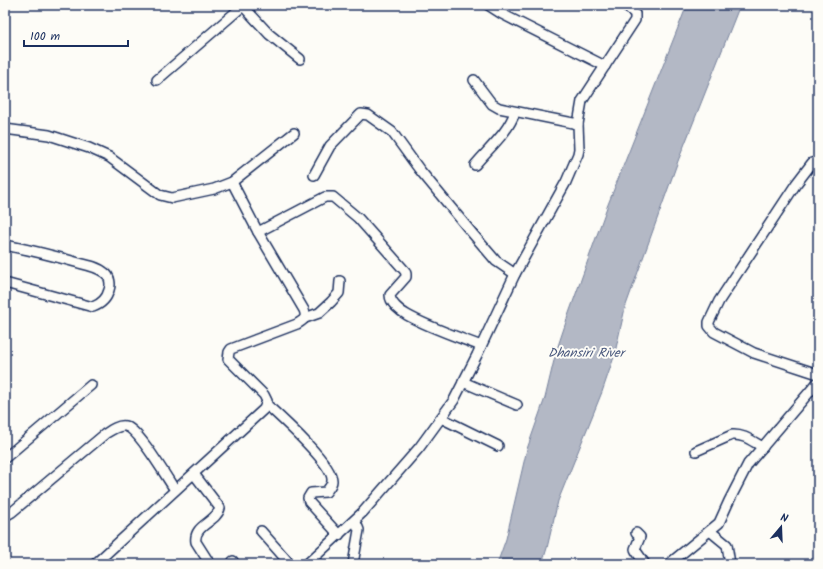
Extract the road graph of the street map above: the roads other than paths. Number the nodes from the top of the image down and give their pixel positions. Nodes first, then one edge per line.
1 (243, 5) edge
2 (488, 5) edge
3 (625, 5) edge
4 (300, 58) dead end
5 (605, 66) junction
6 (157, 80) dead end
7 (474, 80) dead end
8 (515, 112) junction
9 (578, 124) junction
10 (5, 129) edge
11 (294, 133) dead end
12 (818, 162) edge
13 (475, 165) dead end
14 (314, 175) dead end
15 (232, 182) junction
16 (258, 232) junction
17 (5, 245) edge
18 (515, 274) junction
19 (340, 281) dead end
20 (5, 283) edge
21 (305, 318) junction
22 (481, 346) junction
23 (818, 374) edge
24 (463, 382) junction
25 (818, 382) edge
26 (91, 386) dead end
27 (266, 404) junction
28 (517, 405) dead end
29 (441, 418) junction
30 (498, 446) dead end
31 (763, 447) junction
32 (696, 451) dead end
33 (5, 458) edge
34 (194, 474) junction
35 (175, 490) junction
36 (5, 516) edge
37 (355, 520) junction
38 (261, 531) dead end
39 (710, 531) junction
40 (636, 532) dead end
41 (340, 535) junction
42 (95, 564) edge
43 (210, 564) edge
44 (290, 564) edge
45 (307, 564) edge
46 (353, 564) edge
47 (645, 564) edge
48 (669, 564) edge
49 (730, 564) edge

1 - 4 street
1 - 6 street
2 - 5 street
3 - 5 street
5 - 9 street
7 - 8 street
8 - 9 street
8 - 13 street
9 - 18 street
10 - 15 street
11 - 15 street
12 - 23 street
14 - 18 street
15 - 16 street
16 - 21 street
16 - 22 street
17 - 20 street
18 - 22 street
19 - 21 street
21 - 27 street
22 - 24 street
24 - 28 street
24 - 29 street
25 - 31 street
26 - 33 street
27 - 34 street
27 - 41 street
29 - 30 street
29 - 37 street
31 - 32 street
31 - 39 street
34 - 35 street
34 - 43 street
35 - 36 street
35 - 42 street
37 - 41 street
37 - 46 street
38 - 44 street
39 - 48 street
39 - 49 street
40 - 47 street
41 - 45 street

